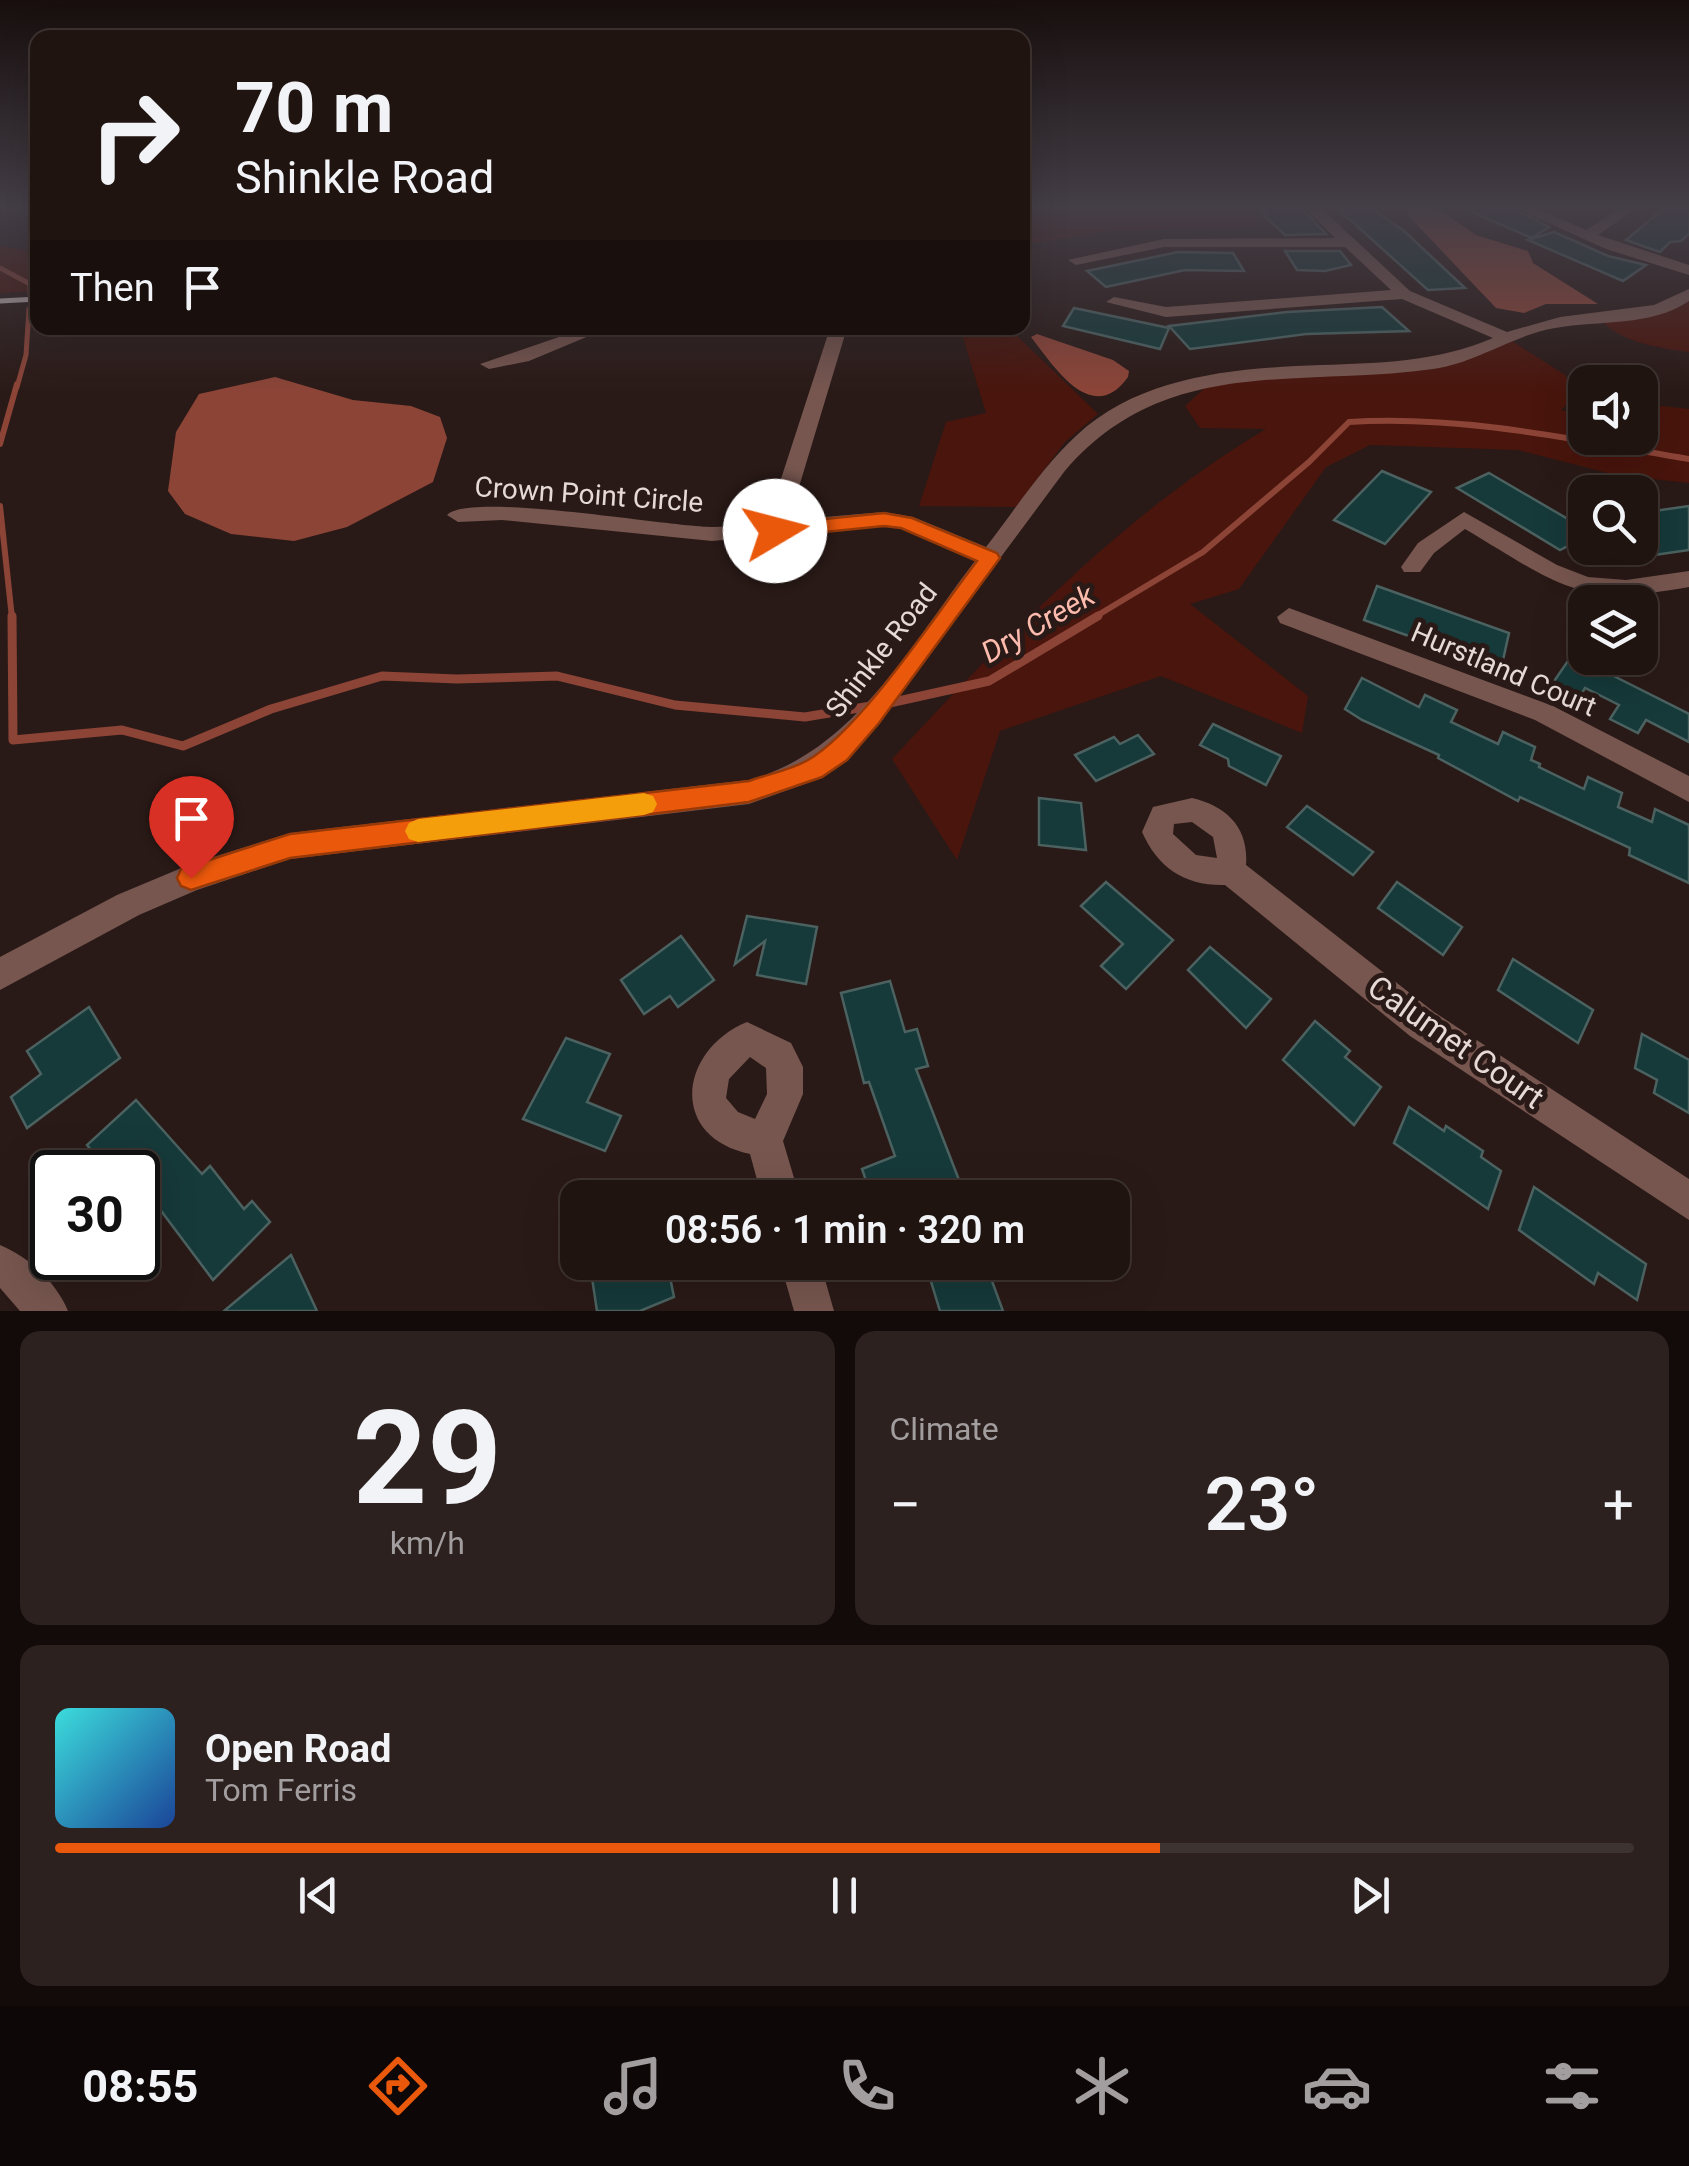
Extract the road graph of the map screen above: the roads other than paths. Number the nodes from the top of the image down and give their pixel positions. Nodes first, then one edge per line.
1 (1378, 269) edge
2 (1404, 294) junction
3 (1689, 294) edge
4 (1114, 302) dead end
5 (581, 335) edge
6 (836, 335) edge
7 (1507, 338) junction
8 (490, 364) dead end
9 (458, 515) dead end
10 (775, 531) junction
11 (990, 558) junction
12 (1412, 567) dead end
13 (1689, 579) edge
14 (1289, 616) dead end
15 (1689, 790) edge
16 (1231, 871) dead end
17 (0, 974) edge
18 (764, 1139) dead end
19 (776, 1180) edge
20 (1689, 1200) edge
21 (0, 1265) edge
22 (805, 1280) edge
23 (48, 1311) edge
24 (814, 1311) edge

1 - 2 street
2 - 4 street
2 - 7 street
3 - 7 street, Shinkle Road
5 - 8 street
6 - 10 street
7 - 11 street, Shinkle Road
9 - 10 street, Crown Point Circle
10 - 11 street, Crown Point Circle
11 - 17 street, Shinkle Road
12 - 13 street
14 - 15 street, Hurstland Court
16 - 20 street, Calumet Court
18 - 19 street
21 - 23 street
22 - 24 street

